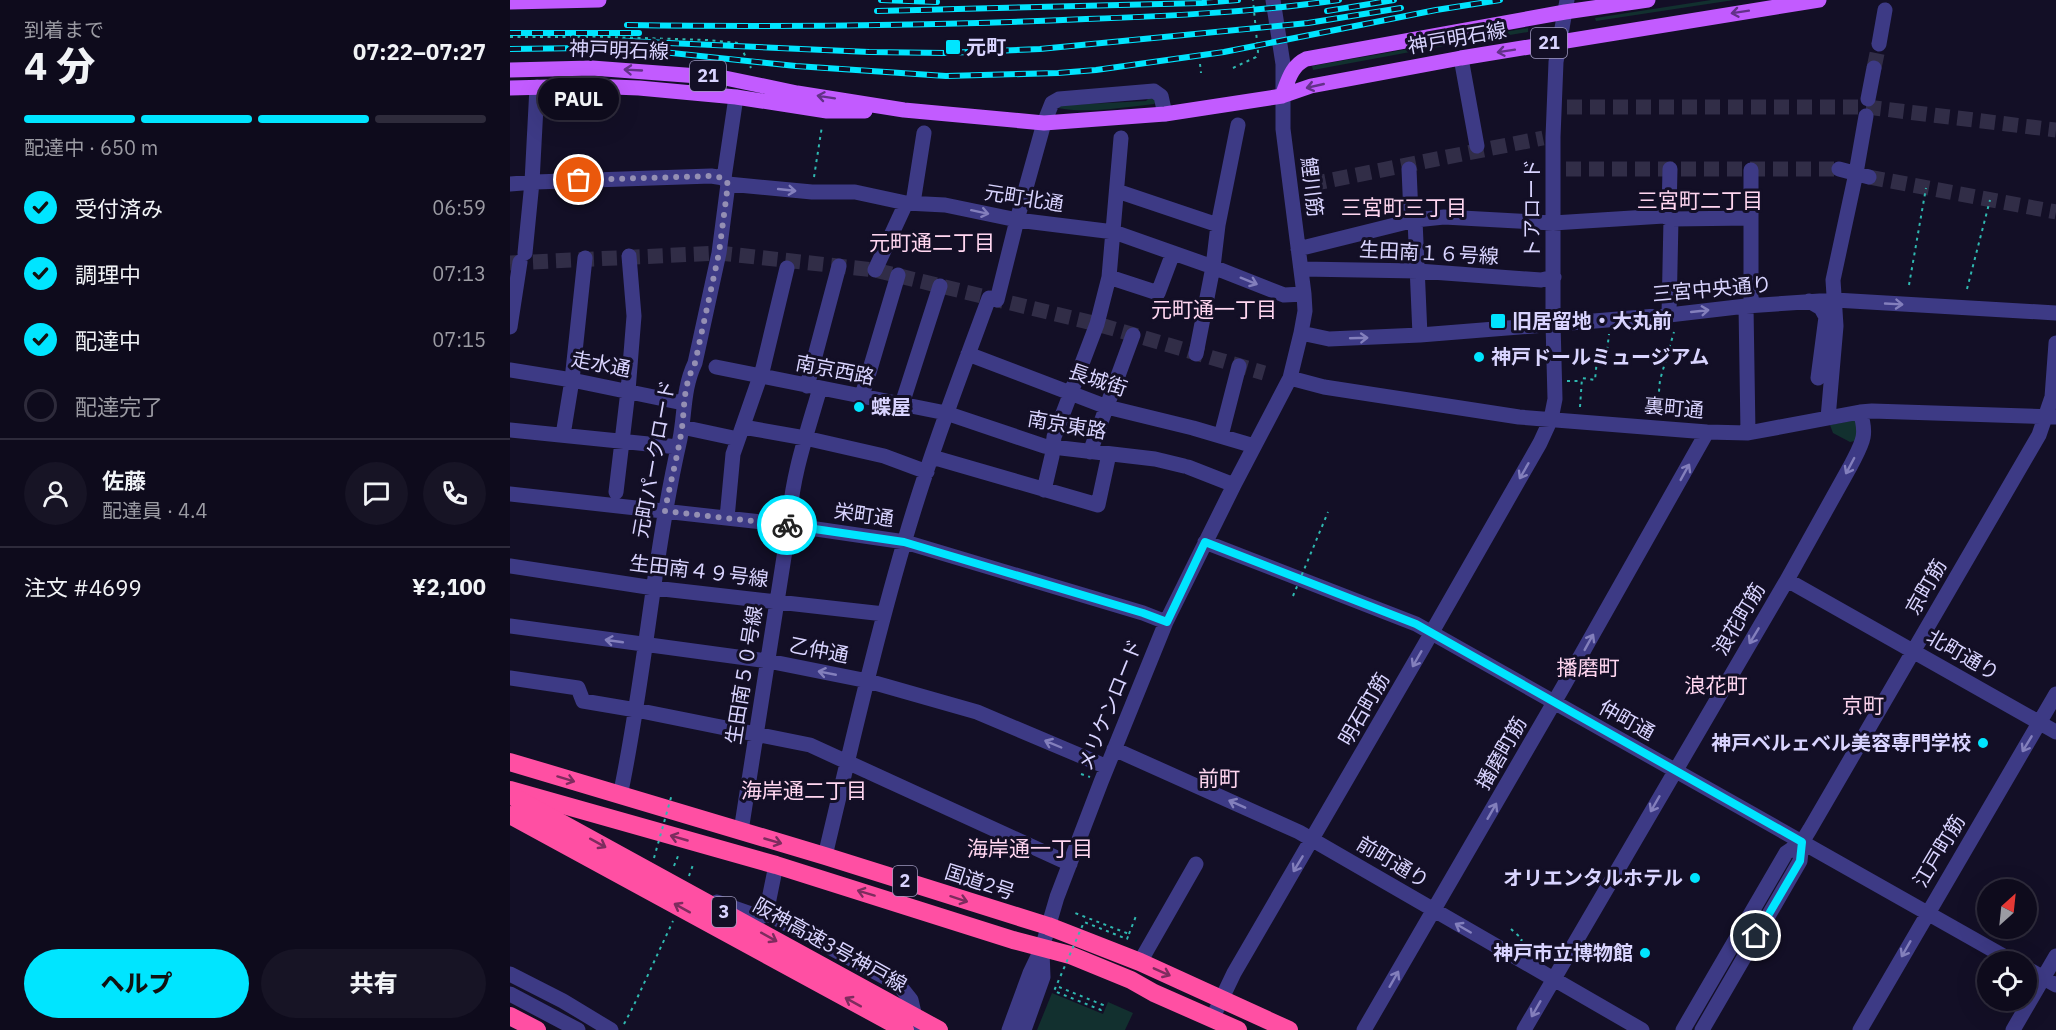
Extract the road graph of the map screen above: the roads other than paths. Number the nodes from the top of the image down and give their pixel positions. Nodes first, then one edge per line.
1 (564, 0) edge
2 (599, 0) edge
3 (1273, 0) edge
4 (1648, 0) edge
5 (1819, 0) edge
6 (510, 2) edge
7 (1566, 6) edge
8 (1885, 10) dead end
9 (1560, 41) junction
10 (1879, 44) tunnel mouth
11 (1461, 58) junction
12 (1874, 68) tunnel mouth
13 (510, 70) edge
14 (537, 87) junction
15 (510, 88) edge
16 (1282, 96) junction
17 (736, 97) junction
18 (1868, 99) dead end
19 (904, 110) junction
20 (1165, 114) junction
21 (1866, 116) dead end
22 (1044, 123) junction
23 (1238, 125) dead end
24 (924, 133) dead end
25 (1121, 138) dead end
26 (1477, 146) dead end
27 (1409, 169) dead end
28 (1670, 169) dead end
29 (1839, 169) tunnel mouth
30 (1751, 170) dead end
31 (1862, 175) junction
32 (726, 181) junction
33 (532, 182) junction
34 (510, 184) edge
35 (1117, 191) junction
36 (910, 203) junction
37 (1750, 218) junction
38 (1671, 219) junction
39 (1017, 220) junction
40 (1415, 220) junction
41 (1553, 223) junction
42 (1218, 225) junction
43 (1114, 232) junction
44 (1298, 249) junction
45 (1173, 253) junction
46 (585, 258) dead end
47 (629, 260) dead end
48 (838, 266) dead end
49 (1213, 267) junction
50 (787, 268) dead end
51 (1302, 269) junction
52 (875, 270) dead end
53 (1418, 271) junction
54 (898, 275) dead end
55 (1109, 277) junction
56 (1554, 277) junction
57 (940, 286) dead end
58 (1304, 294) junction
59 (1835, 300) junction
60 (1809, 301) junction
61 (1749, 306) junction
62 (2056, 313) edge
63 (1669, 315) junction
64 (1553, 323) junction
65 (510, 327) edge
66 (1301, 333) junction
67 (1133, 335) dead end
68 (1420, 335) junction
69 (2056, 343) edge
70 (968, 354) junction
71 (1196, 354) dead end
72 (695, 363) junction
73 (1239, 366) dead end
74 (510, 370) edge
75 (759, 376) junction
76 (1290, 378) junction
77 (1818, 378) dead end
78 (572, 380) junction
79 (814, 387) junction
80 (628, 391) junction
81 (1070, 393) junction
82 (862, 396) junction
83 (683, 403) junction
84 (902, 404) junction
85 (1107, 407) junction
86 (1860, 412) junction
87 (946, 413) junction
88 (2051, 417) edge
89 (1828, 418) junction
90 (1551, 419) junction
91 (682, 427) junction
92 (510, 430) edge
93 (1707, 432) junction
94 (740, 433) junction
95 (1748, 433) junction
96 (563, 435) junction
97 (1219, 436) junction
98 (805, 438) junction
99 (622, 442) junction
100 (1254, 446) junction
101 (678, 447) junction
102 (1053, 447) junction
103 (1090, 452) junction
104 (1109, 454) junction
105 (930, 465) junction
106 (1234, 485) junction
107 (1044, 490) junction
108 (616, 492) dead end
109 (510, 494) edge
110 (665, 511) junction
111 (726, 518) junction
112 (789, 525) junction
113 (904, 542) junction
114 (1205, 542) junction
115 (510, 566) edge
116 (1787, 580) junction
117 (654, 588) junction
118 (777, 602) junction
119 (884, 614) junction
120 (1167, 622) junction
121 (510, 626) edge
122 (1432, 633) junction
123 (645, 645) junction
124 (1913, 651) junction
125 (768, 662) junction
126 (510, 678) edge
127 (868, 681) junction
128 (2056, 694) edge
129 (1554, 702) junction
130 (636, 710) junction
131 (2039, 723) junction
132 (2056, 732) edge
133 (756, 734) junction
134 (1114, 749) junction
135 (510, 762) edge
136 (847, 763) junction
137 (1107, 767) junction
138 (1674, 770) junction
139 (510, 790) edge
140 (510, 795) edge
141 (620, 796) junction
142 (510, 815) edge
143 (741, 831) junction
144 (1312, 840) junction
145 (1802, 842) junction
146 (825, 856) junction
147 (1070, 864) junction
148 (1196, 864) dead end
149 (776, 865) junction
150 (710, 900) dead end
151 (1434, 911) junction
152 (1927, 912) junction
153 (768, 914) junction
154 (1048, 926) junction
155 (1042, 948) junction
156 (1995, 951) edge
157 (2056, 956) edge
158 (1140, 962) junction
159 (510, 974) edge
160 (1554, 980) junction
161 (2050, 981) edge
162 (542, 991) junction
163 (510, 994) edge
164 (1221, 998) junction
165 (534, 1006) junction
166 (510, 1016) edge
167 (1212, 1019) junction
168 (510, 1022) edge
169 (520, 1030) edge
170 (526, 1030) edge
171 (537, 1030) edge
172 (578, 1030) edge
173 (611, 1030) edge
174 (905, 1030) edge
175 (918, 1030) edge
176 (939, 1030) edge
177 (1009, 1030) edge
178 (1024, 1030) edge
179 (1238, 1030) edge
180 (1290, 1030) edge
181 (1364, 1030) edge
182 (1524, 1030) edge
183 (1642, 1030) edge
184 (1683, 1030) edge
185 (1702, 1030) edge
186 (1860, 1030) edge
187 (2013, 1030) edge

1 - 2 main road
1 - 6 main road
3 - 16 street, 鯉川筋
4 - 7 main road, 神戸明石線 / 21
5 -> 9 main road, 神戸明石線 / 21
7 - 9 street, トアロード
7 - 16 main road, 神戸明石線 / 21
8 - 10 street
9 -> 11 main road, 神戸明石線 / 21
9 - 41 street, トアロード
11 -> 16 main road, 神戸明石線 / 21
11 - 26 street
12 - 18 street
19 -> 13 main road, 神戸明石線 / 21
14 - 15 main road, 神戸明石線 / 21
14 - 17 main road, 神戸明石線 / 21
14 - 33 street
16 - 20 main road, 神戸明石線 / 21
16 - 44 street, 鯉川筋
17 - 19 main road, 神戸明石線 / 21
17 - 32 street, 元町パークロード
19 - 22 main road, 神戸明石線 / 21
20 - 22 main road, 神戸明石線 / 21
20 - 22 street
21 - 31 street
22 - 39 street
23 - 42 street
24 - 36 street
25 - 35 street
27 - 40 street
28 - 38 street
29 - 31 street
30 - 37 street
31 - 59 street
32 - 33 street, 元町北通
32 -> 36 street, 元町北通
32 - 72 street, 元町パークロード
33 - 34 street, 元町北通
33 - 65 street
35 - 42 street
35 - 43 street
36 -> 39 street, 元町北通
36 - 52 street
37 - 38 street
37 - 61 street
38 - 41 street
38 - 63 street
39 - 43 street, 元町北通
39 - 70 street
40 - 41 street
40 - 44 street
40 - 53 street
41 - 56 street, トアロード
42 - 49 street
43 - 45 street, 元町北通
43 - 55 street
44 - 51 street, 鯉川筋
45 - 49 street, 元町北通
45 - 55 street
46 - 78 street
47 - 80 street
48 - 79 street, 生田南５０号線
49 -> 58 street, 元町北通
49 - 71 street
50 - 75 street
51 - 53 street, 生田南１６号線
51 - 58 street, 鯉川筋
53 - 56 street, 生田南１６号線
53 - 68 street
54 - 82 street
55 - 81 street
56 - 64 street, トアロード
57 - 84 street
58 - 66 street, 鯉川筋
59 - 60 street, 三宮中央通り
59 -> 62 street, 三宮中央通り
59 - 89 street
60 - 61 street, 三宮中央通り
60 - 77 street
63 -> 61 street, 三宮中央通り
61 - 95 street
63 - 64 street, 三宮中央通り
64 - 68 street, 三宮中央通り
64 - 90 street, トアロード
66 -> 68 street, 三宮中央通り
66 - 76 street, 鯉川筋
67 - 85 street
69 - 88 street, 京町筋
70 - 81 street, 長城街
70 - 87 street
72 - 75 street, 南京西路
72 - 83 street, 元町パークロード
73 - 97 street
74 - 78 street, 走水通
75 - 79 street, 南京西路
75 - 94 street
76 - 90 street, 裏町通
76 - 100 street, メリケンロード
78 - 80 street, 走水通
78 - 96 street
79 - 82 street, 南京西路
79 - 98 street, 生田南５０号線
80 - 83 street, 走水通
80 - 99 street
81 - 85 street, 長城街
81 - 102 street
82 - 84 street, 南京西路
83 - 91 street, 元町パークロード
84 - 87 street, 南京西路
85 - 97 street, 長城街
85 - 103 street
86 - 88 street, 裏町通
86 - 89 street, 裏町通
86 -> 116 street, 浪花町筋
87 - 102 street, 南京東路
87 - 105 street
88 - 124 street, 京町筋
89 - 95 street, 裏町通
90 - 93 street, 裏町通
90 -> 122 street, 明石町筋
91 - 94 street
91 - 101 street, 元町パークロード
92 - 96 street
93 - 95 street, 裏町通
129 -> 93 street, 播磨町筋
94 - 98 street
94 - 111 street
96 - 99 street
97 - 100 street, 長城街
98 - 105 street
98 - 112 street, 生田南５０号線
99 - 101 street
99 - 108 street
100 - 106 street, メリケンロード
101 - 110 street, 元町パークロード
102 - 103 street, 南京東路
102 - 107 street
103 - 104 street, 南京東路
104 - 106 street, 南京東路
104 - 107 street
105 - 107 street
105 - 113 street
106 - 114 street, メリケンロード
109 - 110 street, 栄町通
110 - 111 street, 栄町通
110 - 117 street, 元町パークロード
111 - 112 street, 栄町通
112 - 113 street, 栄町通
112 - 118 street, 生田南５０号線
113 - 119 street
113 - 120 street, 栄町通
114 - 120 street, メリケンロード
114 - 122 street, 仲町通
115 - 117 street, 生田南４９号線
116 - 124 street, 北町通り
116 -> 138 street, 浪花町筋
117 - 118 street, 生田南４９号線
117 - 123 street, 元町パークロード
118 - 119 street, 生田南４９号線
118 - 125 street, 生田南５０号線
119 - 127 street
120 - 134 street, メリケンロード
123 -> 121 street, 乙仲通
122 - 129 street, 仲町通
122 -> 144 street, 明石町筋
123 - 125 street, 乙仲通
123 - 130 street, 元町パークロード
124 - 131 street, 北町通り
124 - 145 street, 京町筋
127 -> 125 street, 乙仲通
125 - 133 street, 生田南５０号線
126 - 130 street
127 - 136 street
137 -> 127 street, 乙仲通
128 - 131 street, 江戸町筋
129 - 138 street, 仲町通
151 -> 129 street, 播磨町筋
130 - 133 street
130 - 141 street, 元町パークロード
131 - 132 street, 北町通り
131 -> 152 street, 江戸町筋
133 - 136 street
133 - 143 street, 生田南５０号線
134 - 137 street, メリケンロード
144 -> 134 street, 前町通り
135 -> 141 highway, 国道2号 / 2
136 - 146 street
136 - 147 street
137 - 147 street, メリケンロード
138 - 145 street, 仲町通
138 -> 160 street, 浪花町筋
149 -> 139 highway, 2
140 -> 176 highway, 阪神高速3号神戸線 / 3, bridge
141 - 143 highway, 国道2号 / 2
174 -> 142 highway, 阪神高速3号神戸線 / 3, bridge
143 -> 146 highway, 国道2号 / 2
144 - 151 street, 前町通り
144 -> 164 street, 明石町筋
145 - 152 street, 仲町通
145 - 184 street, 京町筋
145 - 185 street, 京町筋
146 -> 154 highway, 国道2号 / 2
147 - 154 street, メリケンロード
148 - 158 street
149 - 153 street
155 -> 149 highway, 2
150 - 153 street
160 -> 151 street, 前町通り
181 -> 151 street, 播磨町筋
152 - 156 street, 仲町通
152 -> 186 street, 江戸町筋
153 - 175 street
154 - 155 street, メリケンロード
154 - 158 highway, 国道2号 / 2
155 - 167 highway, 2
155 - 177 street
155 - 178 street
157 - 161 street
158 -> 164 highway, 国道2号 / 2
159 - 162 street
160 -> 182 street, 浪花町筋
160 - 183 street, 前町通り
161 - 187 street
162 - 165 street
162 - 173 street
163 - 165 street
164 - 167 street, 明石町筋
164 - 180 highway, 国道2号 / 2
165 - 169 street
165 - 172 street
166 - 171 highway, bridge
167 - 179 highway, 2
168 - 170 highway

